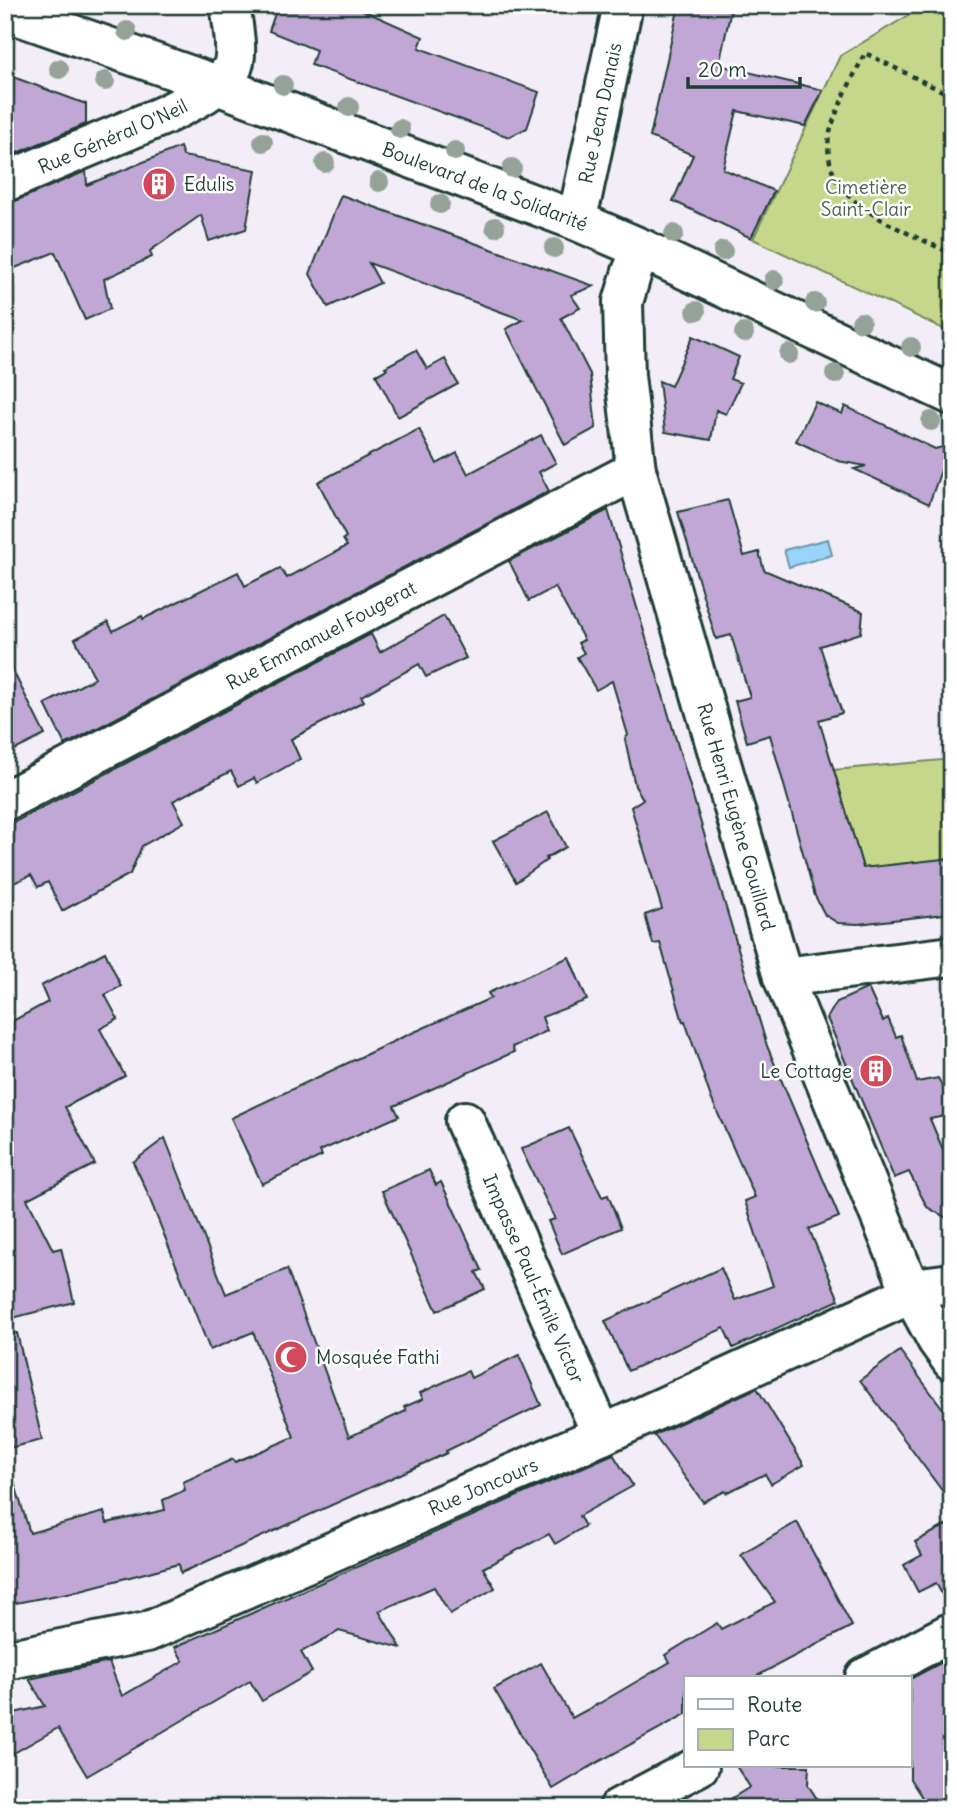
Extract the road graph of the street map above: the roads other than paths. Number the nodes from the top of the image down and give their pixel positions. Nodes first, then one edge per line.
1 (230, 5) edge
2 (623, 5) edge
3 (5, 11) edge
4 (216, 85) junction
5 (5, 182) edge
6 (575, 220) junction
7 (642, 249) junction
8 (952, 395) edge
9 (636, 470) junction
10 (5, 801) edge
11 (952, 956) edge
12 (783, 977) junction
13 (465, 1121) dead end
14 (952, 1283) edge
15 (912, 1294) junction
16 (952, 1361) edge
17 (602, 1435) junction
18 (952, 1632) edge
19 (5, 1660) edge
20 (869, 1676) edge
21 (695, 1768) edge
22 (619, 1808) edge

1 - 4 street
2 - 6 street, Rue Jean Danais
3 - 4 street, Boulevard de la Solidarité
4 - 5 street, Rue Général O'Neil
4 - 6 street, Boulevard de la Solidarité
6 - 7 street, Boulevard de la Solidarité
7 - 8 street, Boulevard de la Solidarité
7 - 9 street, Rue Henri Eugène Gouillard
9 - 10 street, Rue Emmanuel Fougerat
9 - 12 street, Rue Henri Eugène Gouillard
11 - 12 street
12 - 15 street, Rue Henri Eugène Gouillard
13 - 17 street, Impasse Paul-Émile Victor
14 - 15 street, Rue Joncours
15 - 16 street, Rue Henri Eugène Gouillard
15 - 17 street, Rue Joncours
17 - 19 street, Rue Joncours
18 - 20 street
21 - 22 street

